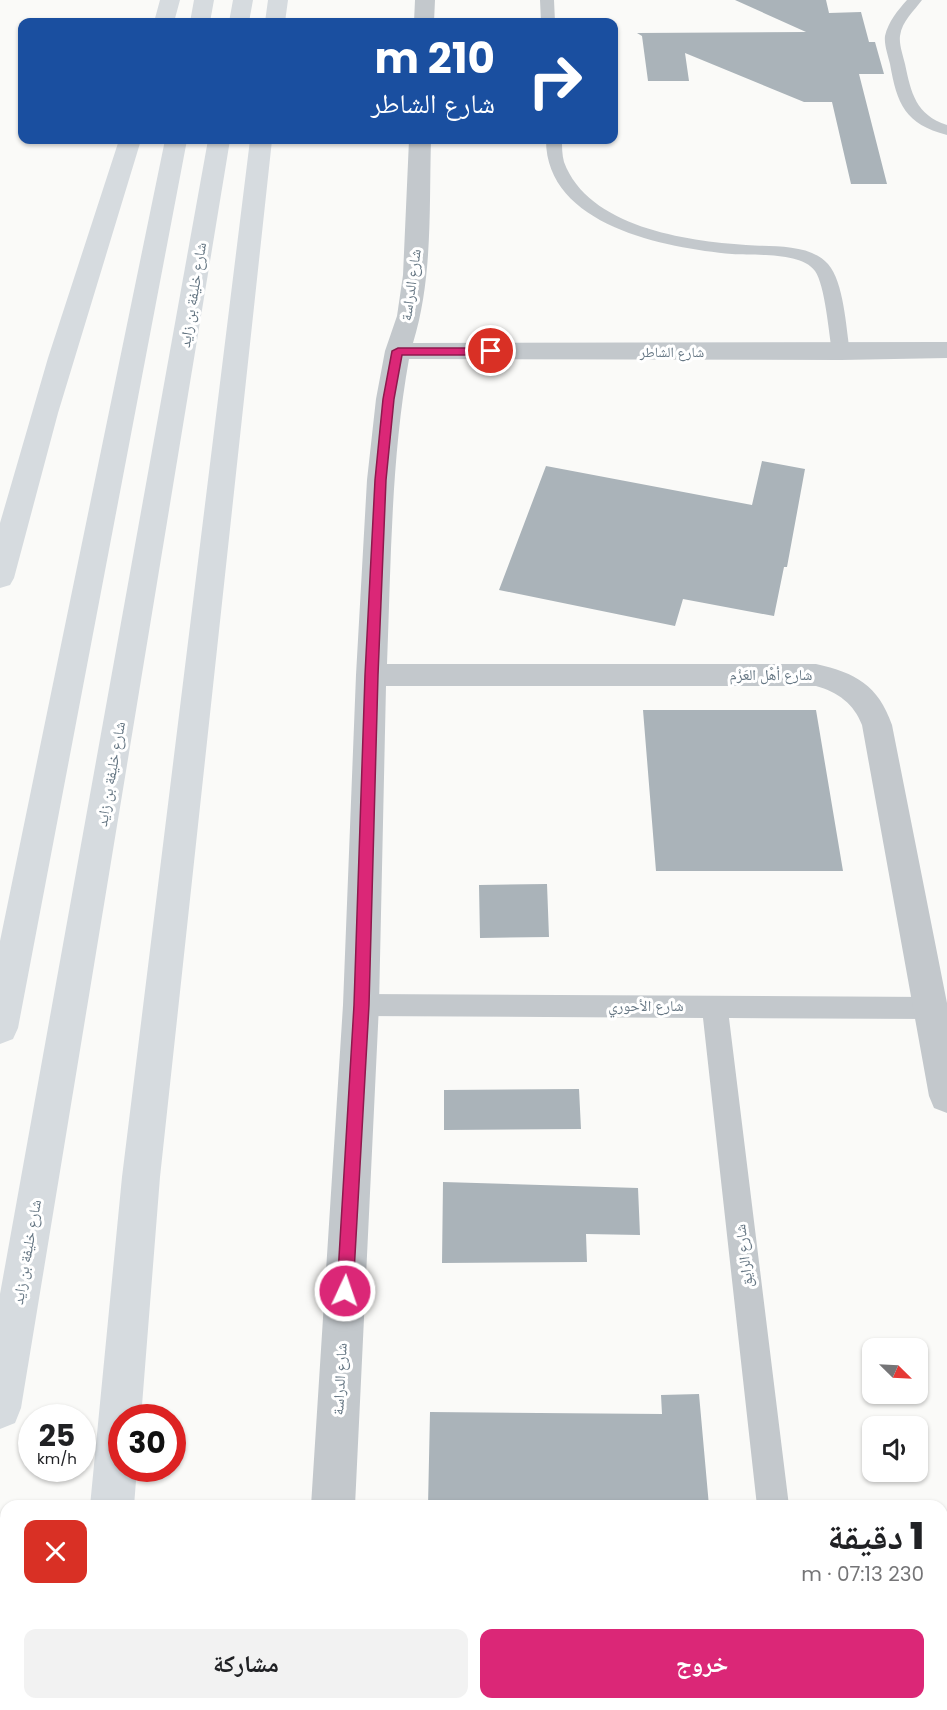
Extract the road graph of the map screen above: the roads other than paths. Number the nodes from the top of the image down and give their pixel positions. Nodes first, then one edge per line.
1 (170, 0) edge
2 (204, 0) edge
3 (243, 0) edge
4 (278, 0) edge
5 (425, 0) edge
6 (547, 0) edge
7 (915, 0) edge
8 (165, 18) edge
9 (201, 18) edge
10 (240, 18) edge
11 (276, 18) edge
12 (424, 18) edge
13 (548, 18) edge
14 (947, 130) edge
15 (129, 144) edge
16 (175, 144) edge
17 (218, 144) edge
18 (261, 144) edge
19 (420, 144) edge
20 (554, 144) edge
21 (947, 350) edge
22 (398, 351) junction
23 (841, 352) junction
24 (0, 578) edge
25 (371, 675) junction
26 (361, 1005) junction
27 (715, 1006) junction
28 (930, 1008) junction
29 (0, 1028) edge
30 (947, 1096) edge
31 (0, 1408) edge
32 (113, 1500) edge
33 (333, 1500) edge
34 (772, 1500) edge

1 - 8 main road
2 - 9 main road
3 - 10 main road
4 - 11 main road
5 - 12 street
6 - 13 lane
7 - 14 lane
15 - 24 main road
16 - 29 main road
17 - 31 main road, شارع خليفة بن زايد
18 - 32 main road
19 - 22 street, شارع الدراسة
20 - 23 lane
21 - 23 street, شارع الشاطر
22 - 23 street, شارع الشاطر
22 - 25 street, شارع الدراسة
25 - 26 street, شارع الدراسة
25 - 28 street, شارع أهْل العَزْم
26 - 27 lane, شارع الأحوري
26 - 33 street, شارع الدراسة
27 - 28 lane, شارع الأحوري
27 - 34 lane, شارع الرايق
28 - 30 street, شارع أهْل العَزْم

